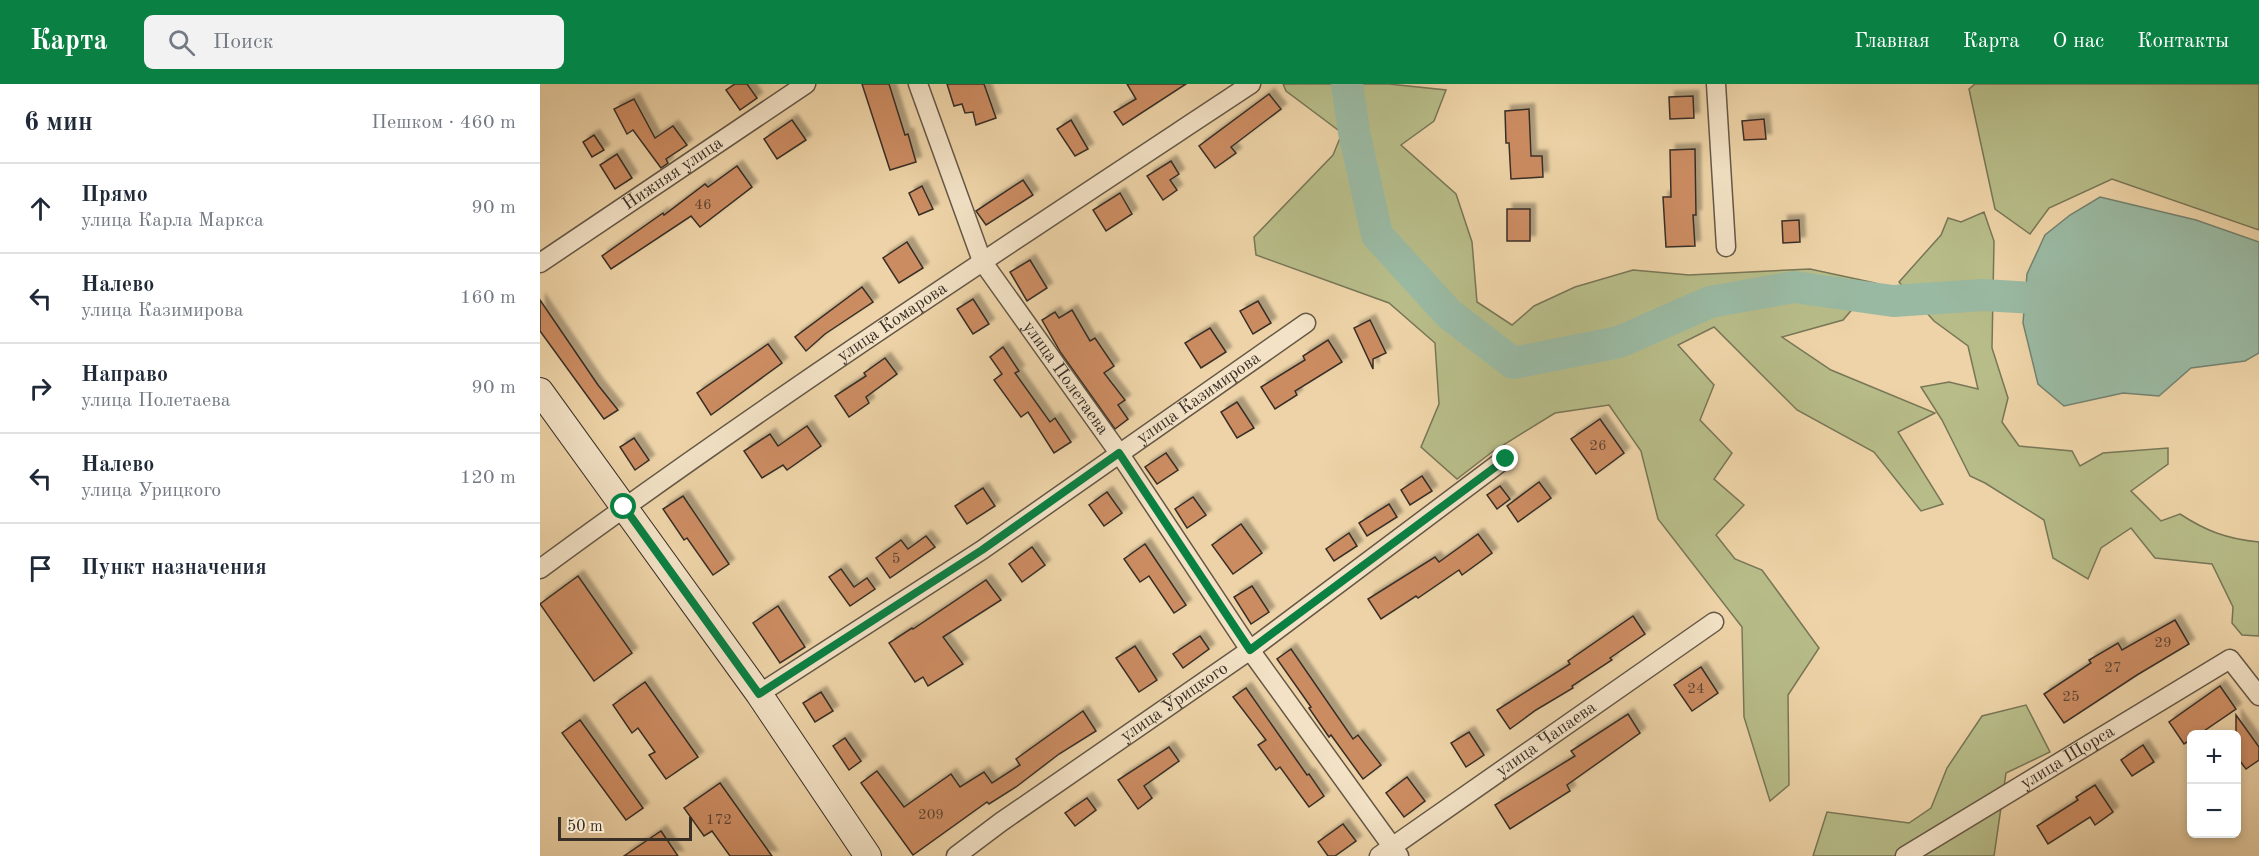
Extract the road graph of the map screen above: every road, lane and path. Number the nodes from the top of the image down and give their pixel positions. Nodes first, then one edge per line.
1 (807, 84) edge
2 (918, 84) edge
3 (1251, 84) edge
4 (1716, 84) edge
5 (1726, 247) dead end
6 (982, 261) junction
7 (540, 263) edge
8 (1306, 322) dead end
9 (540, 391) edge
10 (1119, 453) junction
11 (1506, 459) dead end
12 (624, 507) junction
13 (540, 569) edge
14 (1714, 622) dead end
15 (1250, 650) junction
16 (759, 694) junction
17 (2259, 696) edge
18 (1390, 853) edge
19 (1909, 855) edge
20 (868, 856) edge
21 (956, 856) edge

1 - 7 street, Нижняя улица
2 - 6 street, улица Полетаева
3 - 6 street, улица Комарова
4 - 5 street
6 - 10 street, улица Полетаева
6 - 12 street, улица Комарова
8 - 10 street, улица Казимирова
9 - 12 main road
10 - 15 street, улица Полетаева
10 - 16 street, улица Казимирова
11 - 15 street, улица Урицкого
12 - 13 street, улица Комарова
12 - 16 main road
14 - 18 street, улица Чапаева
15 - 18 street, улица Полетаева
15 - 21 street, улица Урицкого
16 - 20 main road
17 - 19 street, улица Щорса

